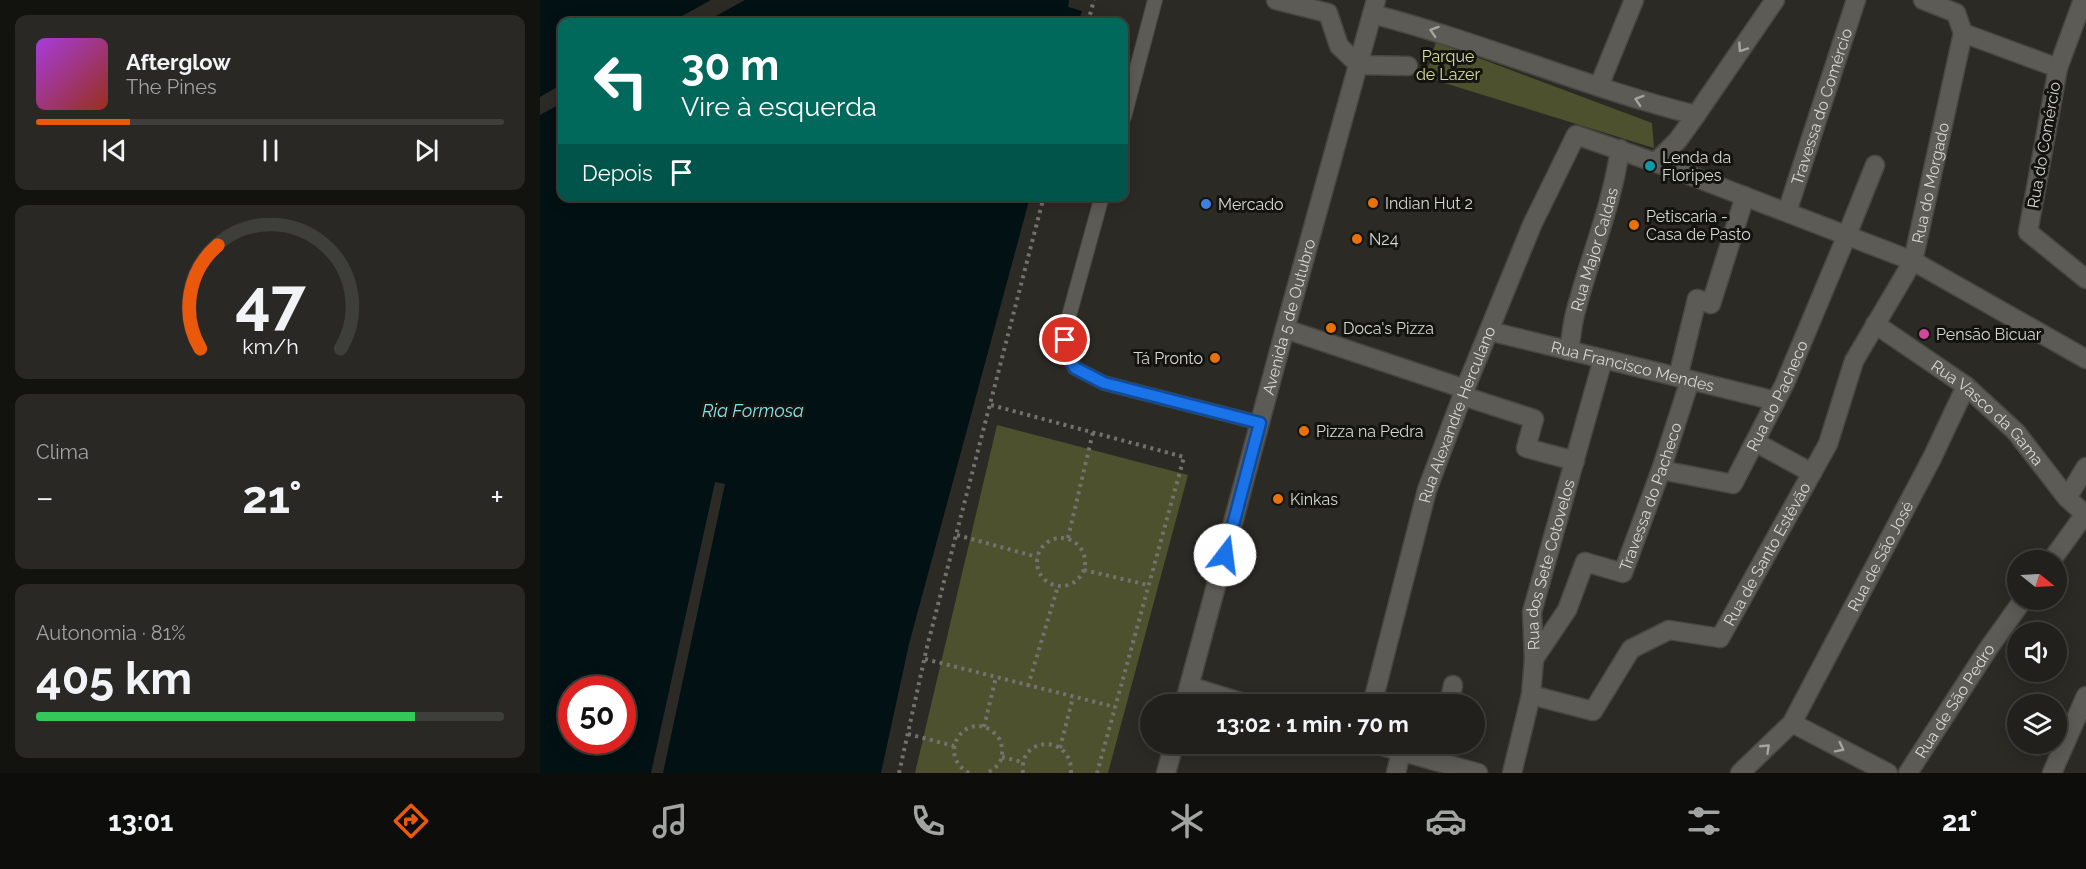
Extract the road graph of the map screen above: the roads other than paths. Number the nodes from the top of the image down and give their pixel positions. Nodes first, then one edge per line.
1 (1155, 0) edge
2 (1276, 0) edge
3 (1634, 0) edge
4 (1775, 0) edge
5 (1856, 0) edge
6 (1923, 0) edge
7 (2083, 0) edge
8 (1374, 7) edge
9 (1963, 33) junction
10 (1359, 65) junction
11 (1408, 66) dead end
12 (2058, 68) junction
13 (1599, 86) junction
14 (1128, 102) edge
15 (1696, 115) junction
16 (1620, 149) junction
17 (1656, 162) junction
18 (1875, 165) dead end
19 (1745, 196) junction
20 (1101, 201) edge
21 (1787, 212) junction
22 (1847, 236) junction
23 (1913, 261) junction
24 (2086, 279) edge
25 (1875, 324) junction
26 (1285, 329) junction
27 (1489, 331) junction
28 (1569, 351) junction
29 (1603, 359) junction
30 (2086, 359) edge
31 (1684, 379) junction
32 (1966, 386) junction
33 (1464, 392) junction
34 (1776, 401) junction
35 (1260, 423) junction
36 (1755, 442) junction
37 (1575, 460) junction
38 (2086, 467) edge
39 (1661, 470) junction
40 (1812, 473) junction
41 (2067, 498) junction
42 (2085, 514) edge
43 (2059, 550) edge
44 (2016, 610) edge
45 (1534, 659) junction
46 (1453, 685) dead end
47 (1189, 686) junction
48 (1187, 694) edge
49 (1215, 694) edge
50 (1375, 694) edge
51 (1451, 694) edge
52 (1531, 695) junction
53 (2086, 696) edge
54 (1792, 723) junction
55 (1171, 754) edge
56 (1401, 754) edge
57 (1443, 754) edge
58 (1166, 773) edge
59 (1396, 773) edge
60 (1478, 773) edge
61 (1512, 773) edge
62 (1740, 773) edge
63 (1888, 773) edge
64 (1908, 773) edge
65 (2052, 773) edge

1 - 14 lane
2 - 10 street
3 - 13 street
4 -> 15 street
5 - 21 street, Travessa do Comércio
6 - 9 street
7 - 12 street
8 - 10 street, Avenida 5 de Outubro
13 -> 8 street
9 - 12 street, Rua do Comércio
9 - 23 street, Rua do Morgado
10 - 11 street
10 - 26 street, Avenida 5 de Outubro
12 - 24 street, Rua do Comércio
15 -> 13 street
15 - 17 street
16 - 17 street
16 - 27 street, Rua Alexandre Herculano
16 - 28 street, Rua Major Caldas
17 - 19 street
18 - 22 street, Rua do Pacheco
19 - 21 street
19 - 31 street, Travessa do Pacheco
20 - 35 lane
21 - 22 street
22 - 23 street
22 - 34 street, Rua do Pacheco
23 - 25 street, Rua do Morgado
23 - 30 street
25 - 32 street, Rua Vasco da Gama
25 - 40 street, Rua de Santo Estêvão
26 - 33 street
26 - 35 street, Avenida 5 de Outubro
27 - 28 street, Rua Francisco Mendes
27 - 33 street, Rua Alexandre Herculano
28 - 29 street, Rua Francisco Mendes
29 - 31 street, Rua Francisco Mendes
29 - 37 street, Rua dos Sete Cotovelos
31 - 34 street, Rua Francisco Mendes
31 - 39 street, Travessa do Pacheco
32 - 41 street, Rua Vasco da Gama
32 - 54 street, Rua de São José
33 - 37 street
33 - 50 street, Rua Alexandre Herculano
34 - 36 street, Rua do Pacheco
35 - 47 street, Avenida 5 de Outubro
36 - 39 street, Rua do Pacheco
36 - 40 street
37 - 45 street, Rua dos Sete Cotovelos
38 - 41 street
39 - 45 street, Travessa do Pacheco
40 - 52 street, Rua de Santo Estêvão
41 - 42 street, Rua Vasco da Gama
42 - 43 street
44 - 64 street, Rua de São Pedro
45 - 52 street, Rua dos Sete Cotovelos
46 - 51 street
47 - 48 street, Avenida 5 de Outubro
47 - 49 street
52 - 61 street, Rua dos Sete Cotovelos
53 - 65 street
62 -> 54 street, Rua de São José
54 -> 63 street
55 - 58 street
56 - 59 street
57 - 60 street

